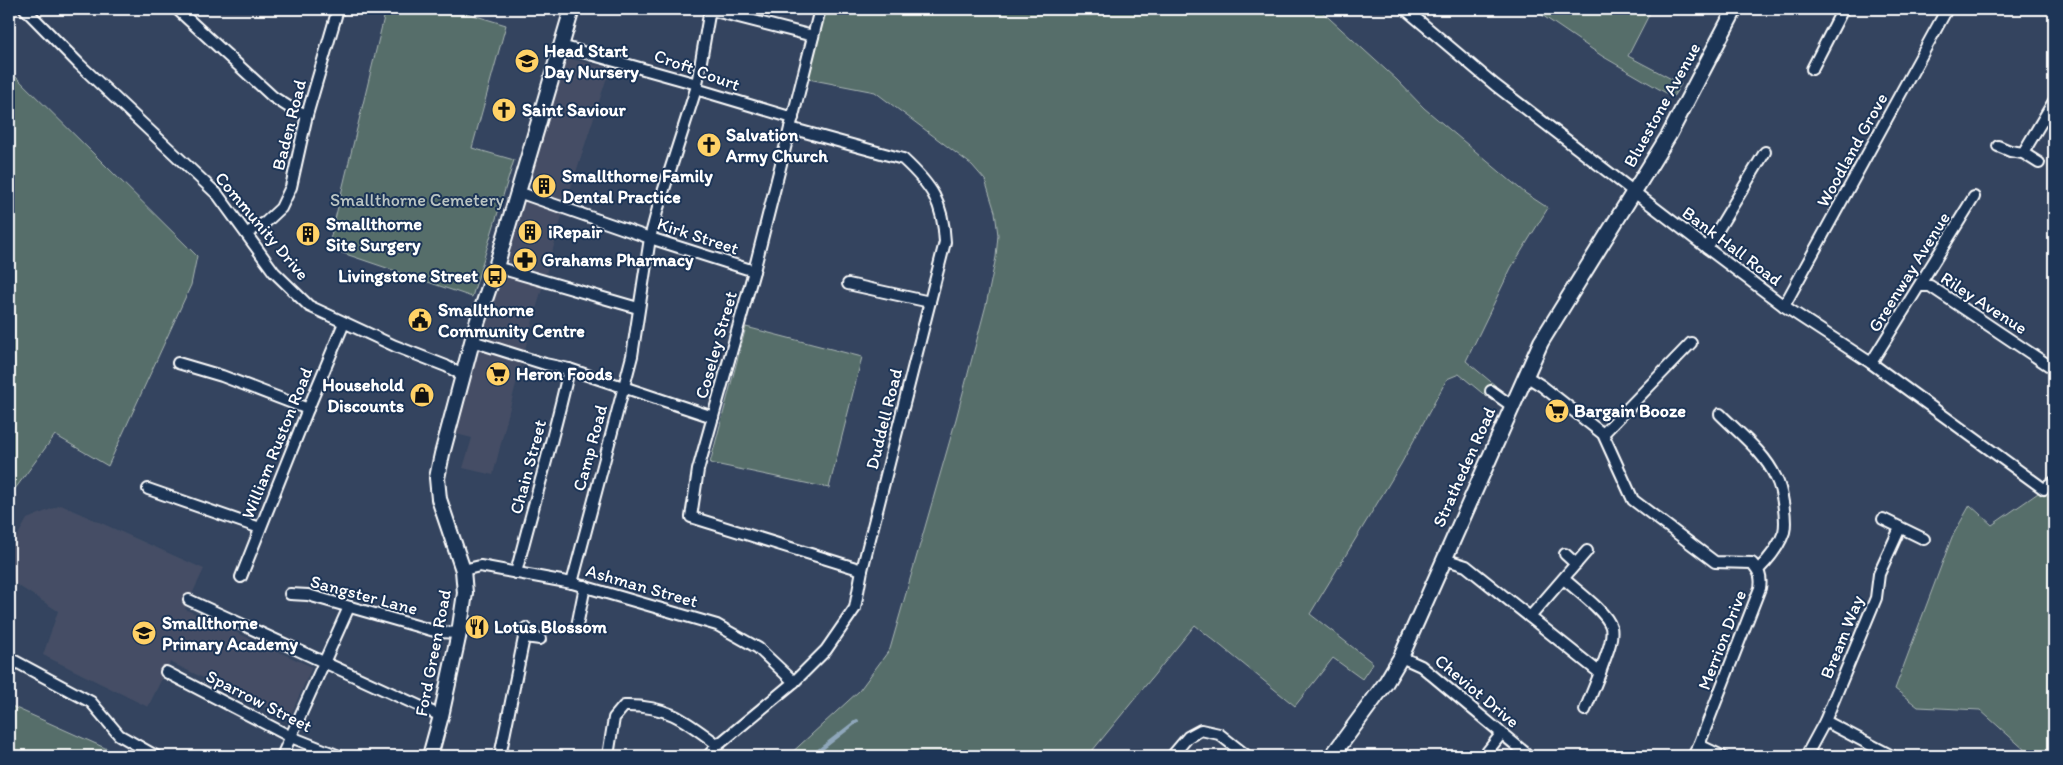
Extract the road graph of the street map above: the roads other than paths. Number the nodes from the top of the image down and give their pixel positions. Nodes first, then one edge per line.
1 (26, 9) edge
2 (177, 9) edge
3 (338, 9) edge
4 (572, 9) edge
5 (709, 9) edge
6 (820, 9) edge
7 (1405, 9) edge
8 (1734, 9) edge
9 (1843, 9) edge
10 (1947, 9) edge
11 (812, 36) junction
12 (561, 46) junction
13 (1812, 69) dead end
14 (696, 87) junction
15 (2054, 101) edge
16 (307, 115) junction
17 (793, 118) junction
18 (790, 128) junction
19 (1998, 146) dead end
20 (1765, 152) dead end
21 (2023, 153) junction
22 (2038, 163) dead end
23 (518, 192) junction
24 (1634, 193) junction
25 (1974, 197) dead end
26 (247, 233) junction
27 (650, 238) junction
28 (1708, 248) junction
29 (496, 267) junction
30 (754, 271) junction
31 (848, 284) dead end
32 (1920, 286) junction
33 (930, 302) junction
34 (1784, 306) junction
35 (638, 308) junction
36 (344, 323) junction
37 (472, 341) junction
38 (1691, 343) dead end
39 (178, 363) dead end
40 (1871, 363) junction
41 (2053, 367) edge
42 (569, 369) junction
43 (462, 375) junction
44 (1526, 376) junction
45 (623, 388) junction
46 (1491, 391) dead end
47 (1512, 406) junction
48 (308, 409) junction
49 (1720, 414) dead end
50 (713, 417) junction
51 (1604, 434) junction
52 (2053, 483) edge
53 (148, 489) dead end
54 (1883, 519) dead end
55 (260, 528) junction
56 (1900, 528) junction
57 (1924, 539) dead end
58 (1587, 551) dead end
59 (1565, 554) dead end
60 (1444, 559) junction
61 (1576, 564) junction
62 (463, 570) junction
63 (862, 570) junction
64 (1758, 570) junction
65 (516, 573) junction
66 (241, 577) dead end
67 (1564, 579) junction
68 (572, 583) junction
69 (585, 586) junction
70 (290, 594) dead end
71 (189, 600) dead end
72 (349, 607) junction
73 (1530, 616) junction
74 (577, 626) dead end
75 (459, 633) junction
76 (540, 639) dead end
77 (1401, 657) junction
78 (9, 658) edge
79 (324, 663) junction
80 (166, 672) dead end
81 (1600, 673) junction
82 (794, 682) junction
83 (1585, 710) dead end
84 (441, 716) junction
85 (1824, 721) junction
86 (1502, 733) junction
87 (291, 737) junction
88 (718, 745) junction
89 (1699, 745) junction
90 (156, 756) edge
91 (282, 756) edge
92 (339, 756) edge
93 (430, 756) edge
94 (500, 756) edge
95 (608, 756) edge
96 (708, 756) edge
97 (1172, 756) edge
98 (1247, 756) edge
99 (1332, 756) edge
100 (1484, 756) edge
101 (1529, 756) edge
102 (1693, 756) edge
103 (1722, 756) edge
104 (1806, 756) edge
105 (1892, 756) edge

1 - 26 street, Community Drive
2 - 16 street
3 - 16 street, Baden Road
4 - 12 street, Ford Green Road
5 - 11 street
5 - 14 street, Camp Road
6 - 11 street, Coseley Street
7 - 24 street, Bank Hall Road
8 - 24 street, Bluestone Avenue
9 - 13 street
10 - 34 street, Woodland Grove
11 - 17 street, Coseley Street
12 - 14 street, Croft Court
12 - 23 street, Ford Green Road
14 - 17 street, Croft Court
14 - 27 street, Camp Road
15 - 21 street
16 - 26 street, Baden Road
17 - 18 street, Coseley Street
18 - 30 street, Coseley Street
18 - 33 street, Duddell Road
19 - 21 street
20 - 28 street
21 - 22 street
23 - 27 street, Kirk Street
23 - 29 street, Ford Green Road
24 - 28 street, Bank Hall Road
24 - 44 street, Stratheden Road
25 - 32 street, Greenway Avenue
26 - 36 street, Community Drive
27 - 30 street, Kirk Street
27 - 35 street, Camp Road
28 - 34 street, Bank Hall Road
29 - 35 street
29 - 37 street, Ford Green Road
30 - 50 street, Coseley Street
31 - 33 street
32 - 40 street, Greenway Avenue
32 - 41 street, Riley Avenue
33 - 63 street, Duddell Road
34 - 40 street, Bank Hall Road
35 - 45 street, Camp Road
36 - 43 street, Community Drive
36 - 48 street, William Ruston Road
37 - 42 street
37 - 43 street, Ford Green Road
38 - 51 street
39 - 48 street
40 - 52 street, Bank Hall Road
42 - 45 street
42 - 65 street, Chain Street
43 - 62 street, Ford Green Road
44 - 47 street, Stratheden Road
44 - 51 street
45 - 50 street
45 - 68 street, Camp Road
46 - 47 street
47 - 60 street, Stratheden Road
48 - 55 street, William Ruston Road
49 - 64 street, Merrion Drive
50 - 63 street, Coseley Street
51 - 64 street
53 - 55 street
54 - 56 street
55 - 66 street, William Ruston Road
56 - 57 street
56 - 85 street, Bream Way
58 - 61 street
59 - 61 street
60 - 73 street
60 - 77 street, Stratheden Road
61 - 67 street
62 - 65 street, Ashman Street
62 - 75 street, Ford Green Road
63 - 82 street, Duddell Road
64 - 89 street, Merrion Drive
65 - 68 street, Ashman Street
67 - 73 street
67 - 81 street
68 - 69 street, Ashman Street
69 - 74 street
69 - 82 street, Ashman Street
70 - 72 street, Sangster Lane
71 - 79 street
72 - 75 street, Sangster Lane
72 - 79 street
73 - 81 street
75 - 84 street, Ford Green Road
76 - 94 street
77 - 86 street, Cheviot Drive
77 - 99 street, Stratheden Road
78 - 90 street
79 - 84 street
79 - 87 street
80 - 87 street, Sparrow Street
81 - 83 street
82 - 88 street, Duddell Road
84 - 93 street, Ford Green Road
85 - 104 street, Bream Way
85 - 105 street
86 - 100 street
86 - 101 street, Cheviot Drive
87 - 91 street
87 - 92 street, Sparrow Street
88 - 95 street
88 - 96 street, Duddell Road
89 - 102 street, Merrion Drive
89 - 103 street
97 - 98 street

